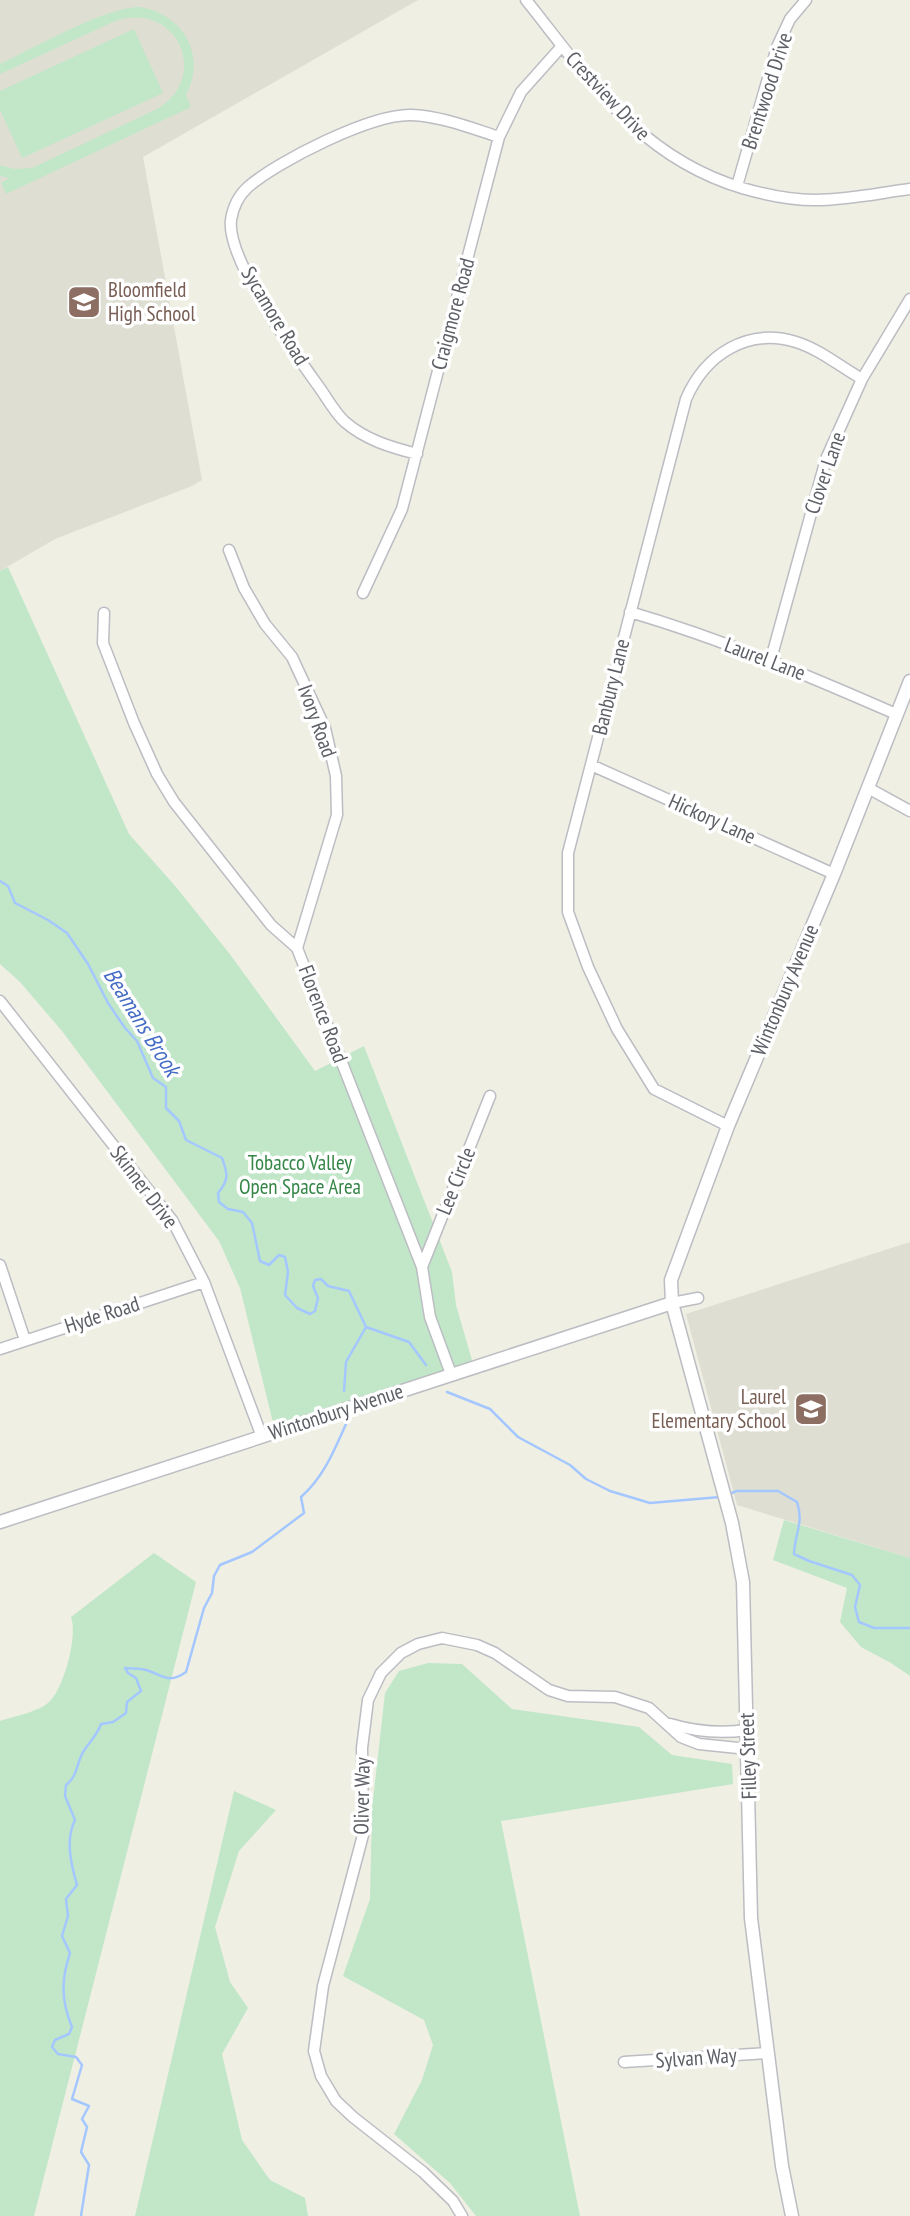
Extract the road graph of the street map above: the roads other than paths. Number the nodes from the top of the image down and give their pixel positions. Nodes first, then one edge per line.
1 (526, 0) edge
2 (806, 0) edge
3 (562, 46) junction
4 (499, 137) junction
5 (737, 186) junction
6 (910, 188) edge
7 (910, 299) edge
8 (863, 379) junction
9 (416, 454) junction
10 (229, 550) dead end
11 (363, 593) dead end
12 (630, 612) junction
13 (104, 613) dead end
14 (771, 659) junction
15 (910, 681) edge
16 (896, 714) junction
17 (591, 765) junction
18 (868, 788) junction
19 (910, 811) edge
20 (834, 874) junction
21 (297, 948) junction
22 (0, 1001) edge
23 (490, 1096) dead end
24 (728, 1126) junction
25 (0, 1265) edge
26 (422, 1267) junction
27 (204, 1282) junction
28 (698, 1298) dead end
29 (672, 1303) junction
30 (25, 1340) junction
31 (0, 1349) edge
32 (451, 1374) junction
33 (262, 1437) junction
34 (0, 1521) edge
35 (667, 1724) junction
36 (747, 1730) junction
37 (748, 1749) junction
38 (768, 2053) junction
39 (624, 2062) dead end
40 (462, 2216) edge
41 (792, 2216) edge

1 - 3 street, Crestview Drive
2 - 5 street, Brentwood Drive
3 - 4 street, Craigmore Road
3 - 5 street, Crestview Drive
4 - 9 street, Craigmore Road
4 - 9 street, Sycamore Road
5 - 6 street, Crestview Drive
7 - 8 street, Clover Lane
8 - 12 street, Banbury Lane
8 - 14 street, Clover Lane
9 - 11 street, Craigmore Road
10 - 21 street, Ivory Road
12 - 14 street, Laurel Lane
12 - 17 street, Banbury Lane
13 - 21 street, Florence Road
14 - 16 street, Laurel Lane
15 - 16 street, Wintonbury Avenue
16 - 18 street, Wintonbury Avenue
17 - 20 street, Hickory Lane
17 - 24 street, Banbury Lane
18 - 19 street
18 - 20 street, Wintonbury Avenue
20 - 24 street, Wintonbury Avenue
21 - 26 street, Florence Road
22 - 27 street, Skinner Drive
23 - 26 street, Lee Circle
24 - 29 street, Wintonbury Avenue
25 - 30 street
26 - 32 street, Florence Road
27 - 30 street, Hyde Road
27 - 33 street, Skinner Drive
28 - 29 street, Wintonbury Avenue
29 - 32 street, Wintonbury Avenue
29 - 36 street, Filley Street
30 - 31 street, Hyde Road
32 - 33 street, Wintonbury Avenue
33 - 34 street, Wintonbury Avenue
35 - 36 street, Oliver Way
35 - 37 street, Oliver Way
35 - 40 street, Oliver Way
36 - 37 street, Filley Street
37 - 38 street, Filley Street
38 - 39 street, Sylvan Way
38 - 41 street, Filley Street

